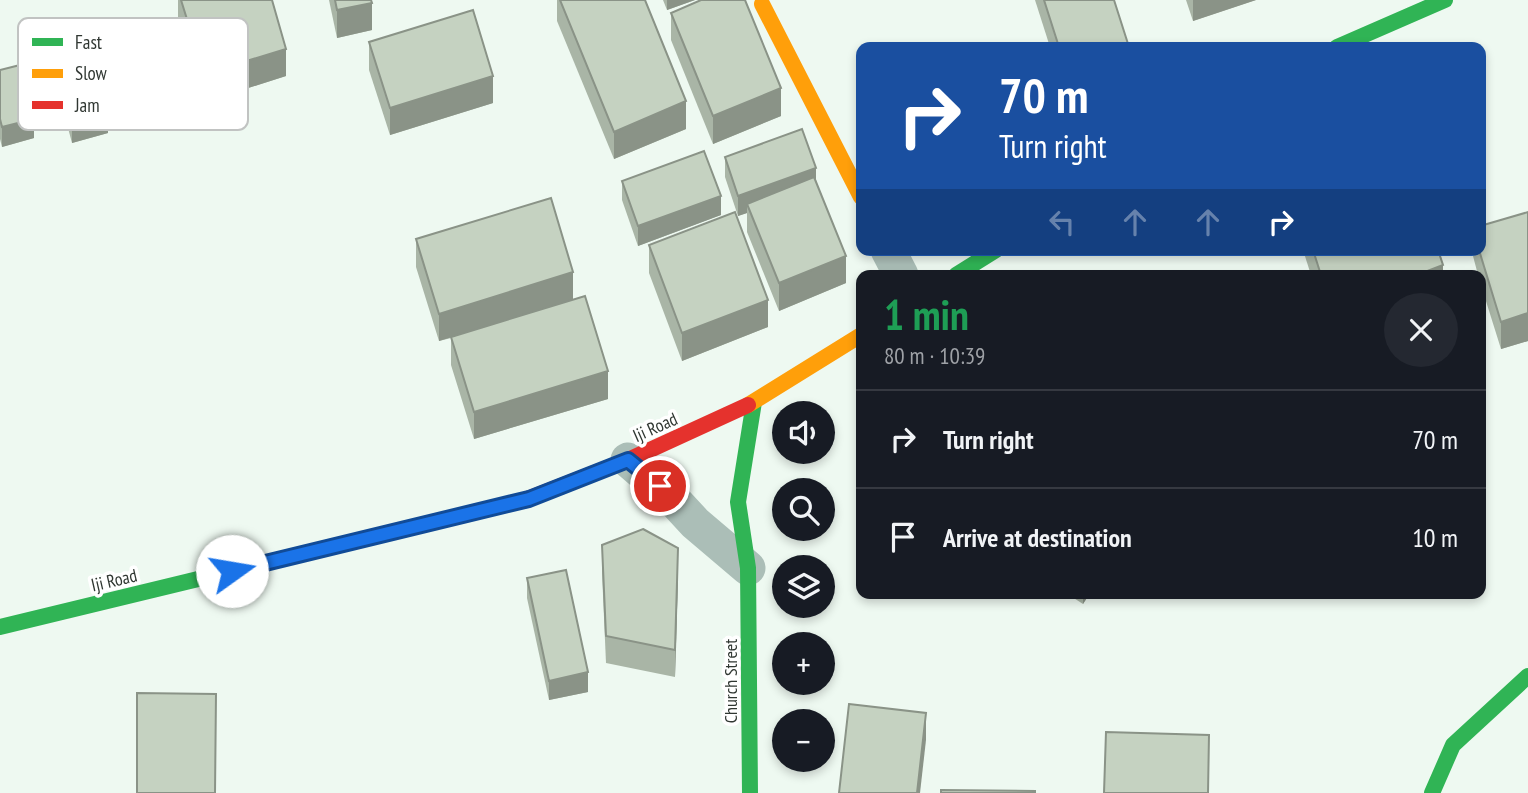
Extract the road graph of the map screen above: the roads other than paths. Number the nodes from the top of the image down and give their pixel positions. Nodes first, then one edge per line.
1 (1445, 0) edge
2 (762, 4) dead end
3 (1348, 42) edge
4 (856, 187) edge
5 (986, 256) edge
6 (964, 270) edge
7 (856, 338) edge
8 (754, 402) junction
9 (628, 460) junction
10 (748, 568) junction
11 (0, 627) edge
12 (1528, 676) edge
13 (750, 793) edge
14 (1432, 793) edge

1 - 3 street
2 - 4 street
5 - 6 street
7 - 8 street, Iji Road
8 - 9 street, Iji Road
8 - 10 street, Church Street
9 - 10 street
9 - 11 street, Iji Road
10 - 13 street, Church Street
12 - 14 street

